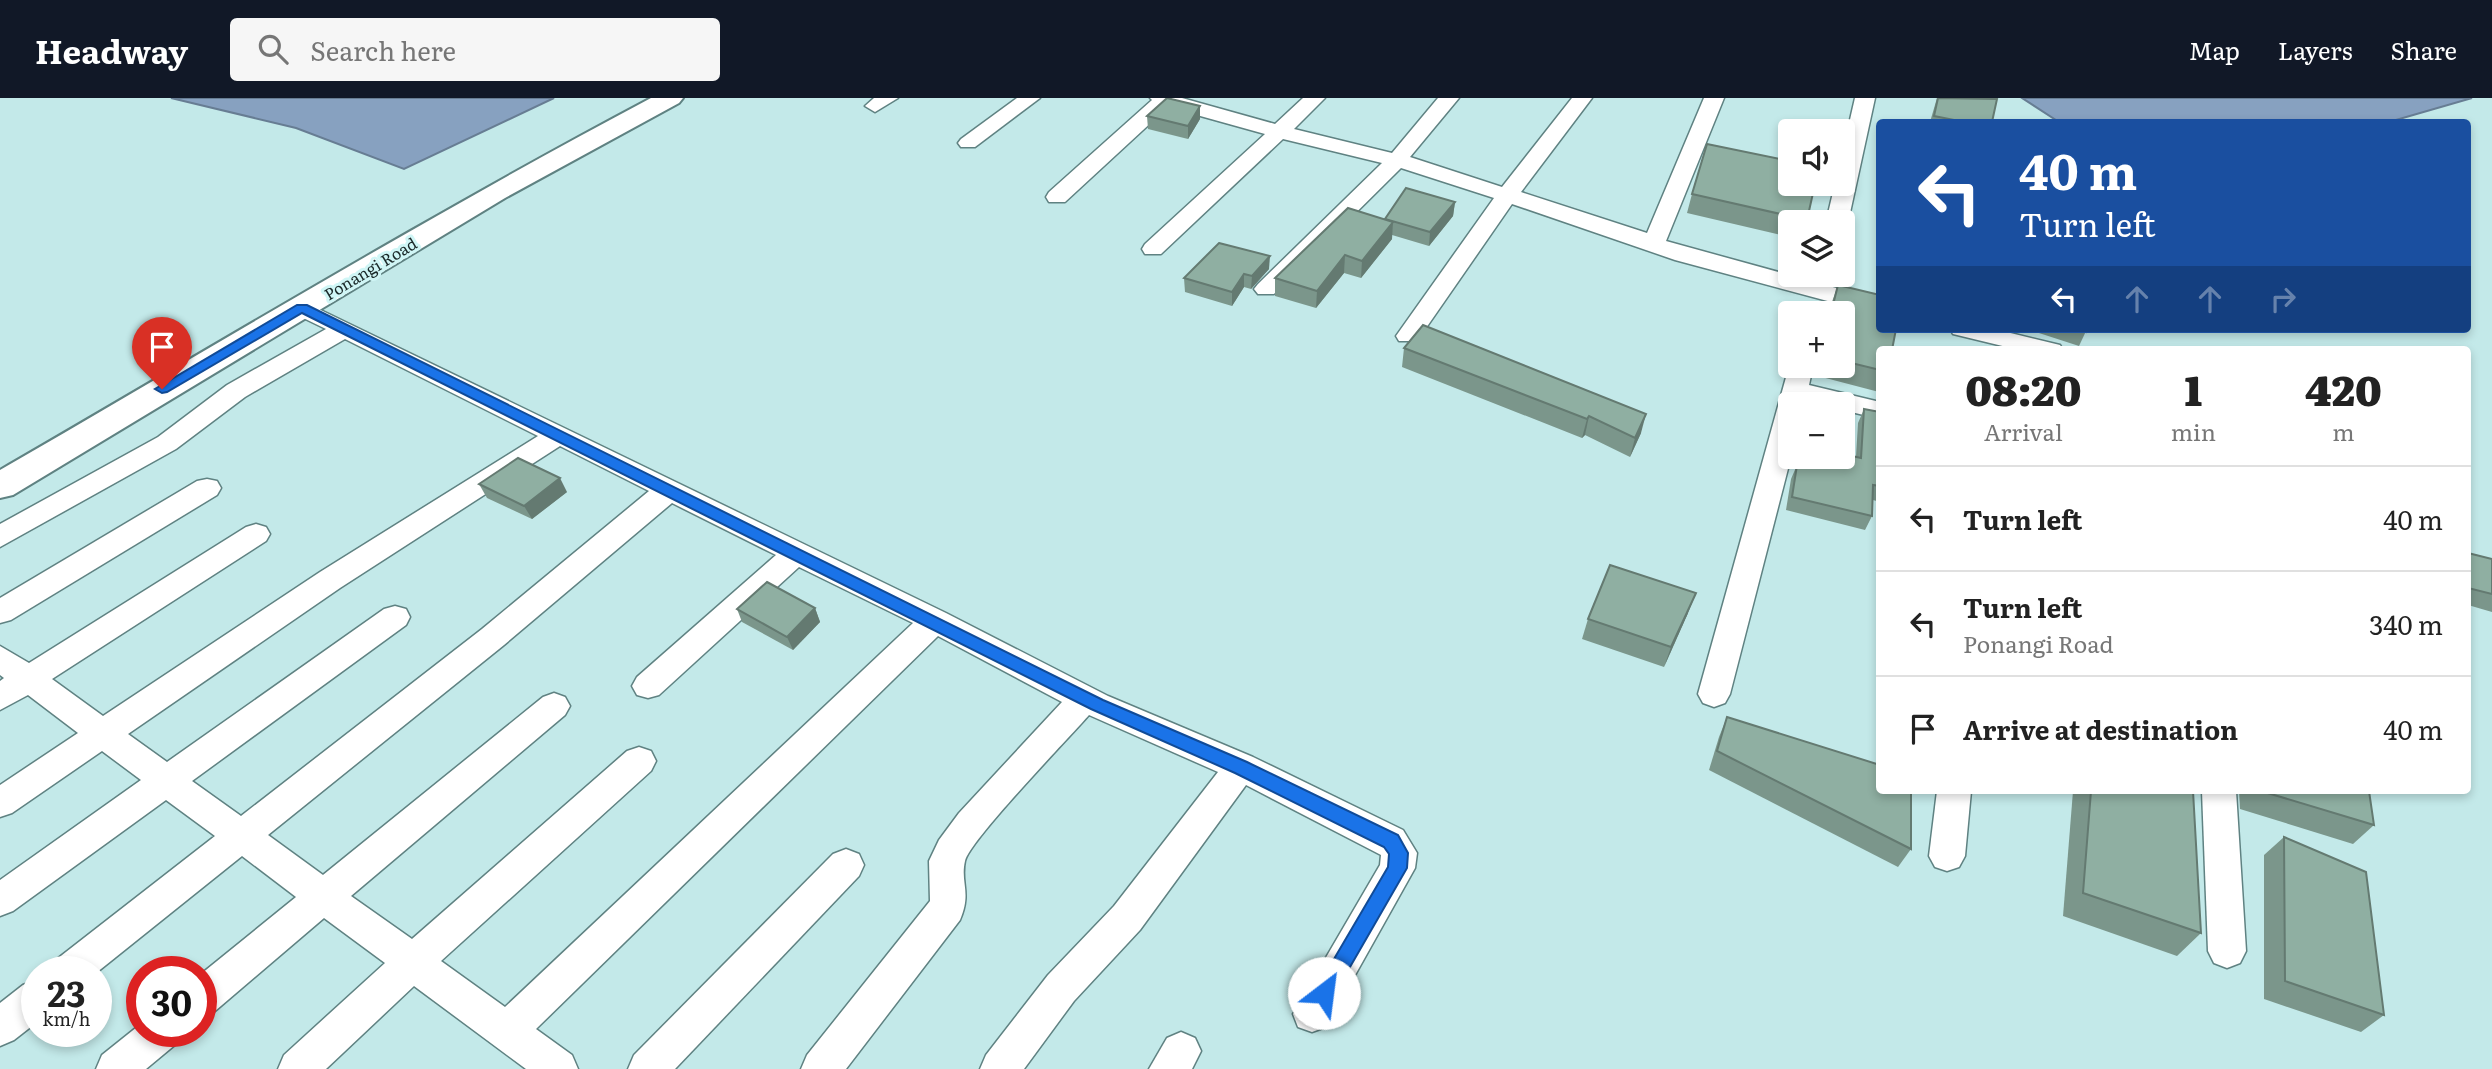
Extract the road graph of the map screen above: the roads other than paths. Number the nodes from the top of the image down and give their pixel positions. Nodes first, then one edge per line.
1 (670, 98) edge
2 (1030, 98) edge
3 (1163, 98) edge
4 (1315, 98) edge
5 (1449, 98) edge
6 (1582, 98) edge
7 (1714, 98) edge
8 (1865, 98) edge
9 (1281, 132) junction
10 (968, 142) dead end
11 (1397, 160) junction
12 (1508, 194) junction
13 (1057, 197) dead end
14 (1840, 210) edge
15 (1654, 243) junction
16 (1153, 250) dead end
17 (1266, 289) dead end
18 (1821, 294) edge
19 (1876, 307) edge
20 (302, 308) junction
21 (344, 329) junction
22 (2000, 333) edge
23 (1408, 336) dead end
24 (2039, 346) edge
25 (1798, 378) edge
26 (1800, 378) edge
27 (1876, 409) edge
28 (558, 435) junction
29 (0, 486) edge
30 (207, 488) dead end
31 (669, 490) junction
32 (256, 534) dead end
33 (0, 537) edge
34 (796, 553) junction
35 (0, 612) edge
36 (395, 617) dead end
37 (935, 621) junction
38 (0, 658) edge
39 (648, 686) dead end
40 (14, 688) edge
41 (1714, 694) dead end
42 (1085, 698) junction
43 (554, 706) dead end
44 (101, 735) junction
45 (639, 761) dead end
46 (1241, 767) junction
47 (165, 779) junction
48 (1954, 794) edge
49 (2219, 794) edge
50 (0, 803) edge
51 (241, 835) junction
52 (1947, 856) dead end
53 (846, 865) dead end
54 (323, 896) junction
55 (0, 900) edge
56 (2227, 951) dead end
57 (89, 956) edge
58 (413, 962) junction
59 (217, 985) edge
60 (21, 1011) edge
61 (1312, 1014) dead end
62 (0, 1027) edge
63 (507, 1031) junction
64 (143, 1047) edge
65 (116, 1069) edge
66 (298, 1069) edge
67 (558, 1069) edge
68 (649, 1069) edge
69 (821, 1069) edge
70 (1000, 1069) edge

1 - 20 street, Ponangi Road
2 - 10 street
3 - 9 street
3 - 13 street
4 - 9 street
5 - 11 street
6 - 12 street
7 - 15 street
8 - 14 street
9 - 11 street
9 - 16 street
11 - 12 street
11 - 17 street
12 - 15 street
12 - 23 street
15 - 18 street
18 - 19 street
20 - 21 street
20 - 29 street, Ponangi Road
21 - 28 street
21 - 33 street
22 - 24 street
25 - 41 street
26 - 27 street
28 - 31 street
28 - 44 street
30 - 35 street
31 - 34 street
31 - 51 street
32 - 40 street
34 - 37 street
34 - 39 street
36 - 47 street
37 - 42 street
37 - 63 street
38 - 40 street
40 - 44 street
42 - 46 street
42 - 69 street
43 - 54 street
44 - 47 street
44 - 50 street
45 - 58 street
46 - 61 street
46 - 70 street
47 - 51 street
47 - 55 street
48 - 52 street
49 - 56 street
51 - 54 street
51 - 57 street
53 - 68 street
54 - 58 street
54 - 59 street
58 - 63 street
58 - 66 street
60 - 62 street
63 - 67 street
64 - 65 street

